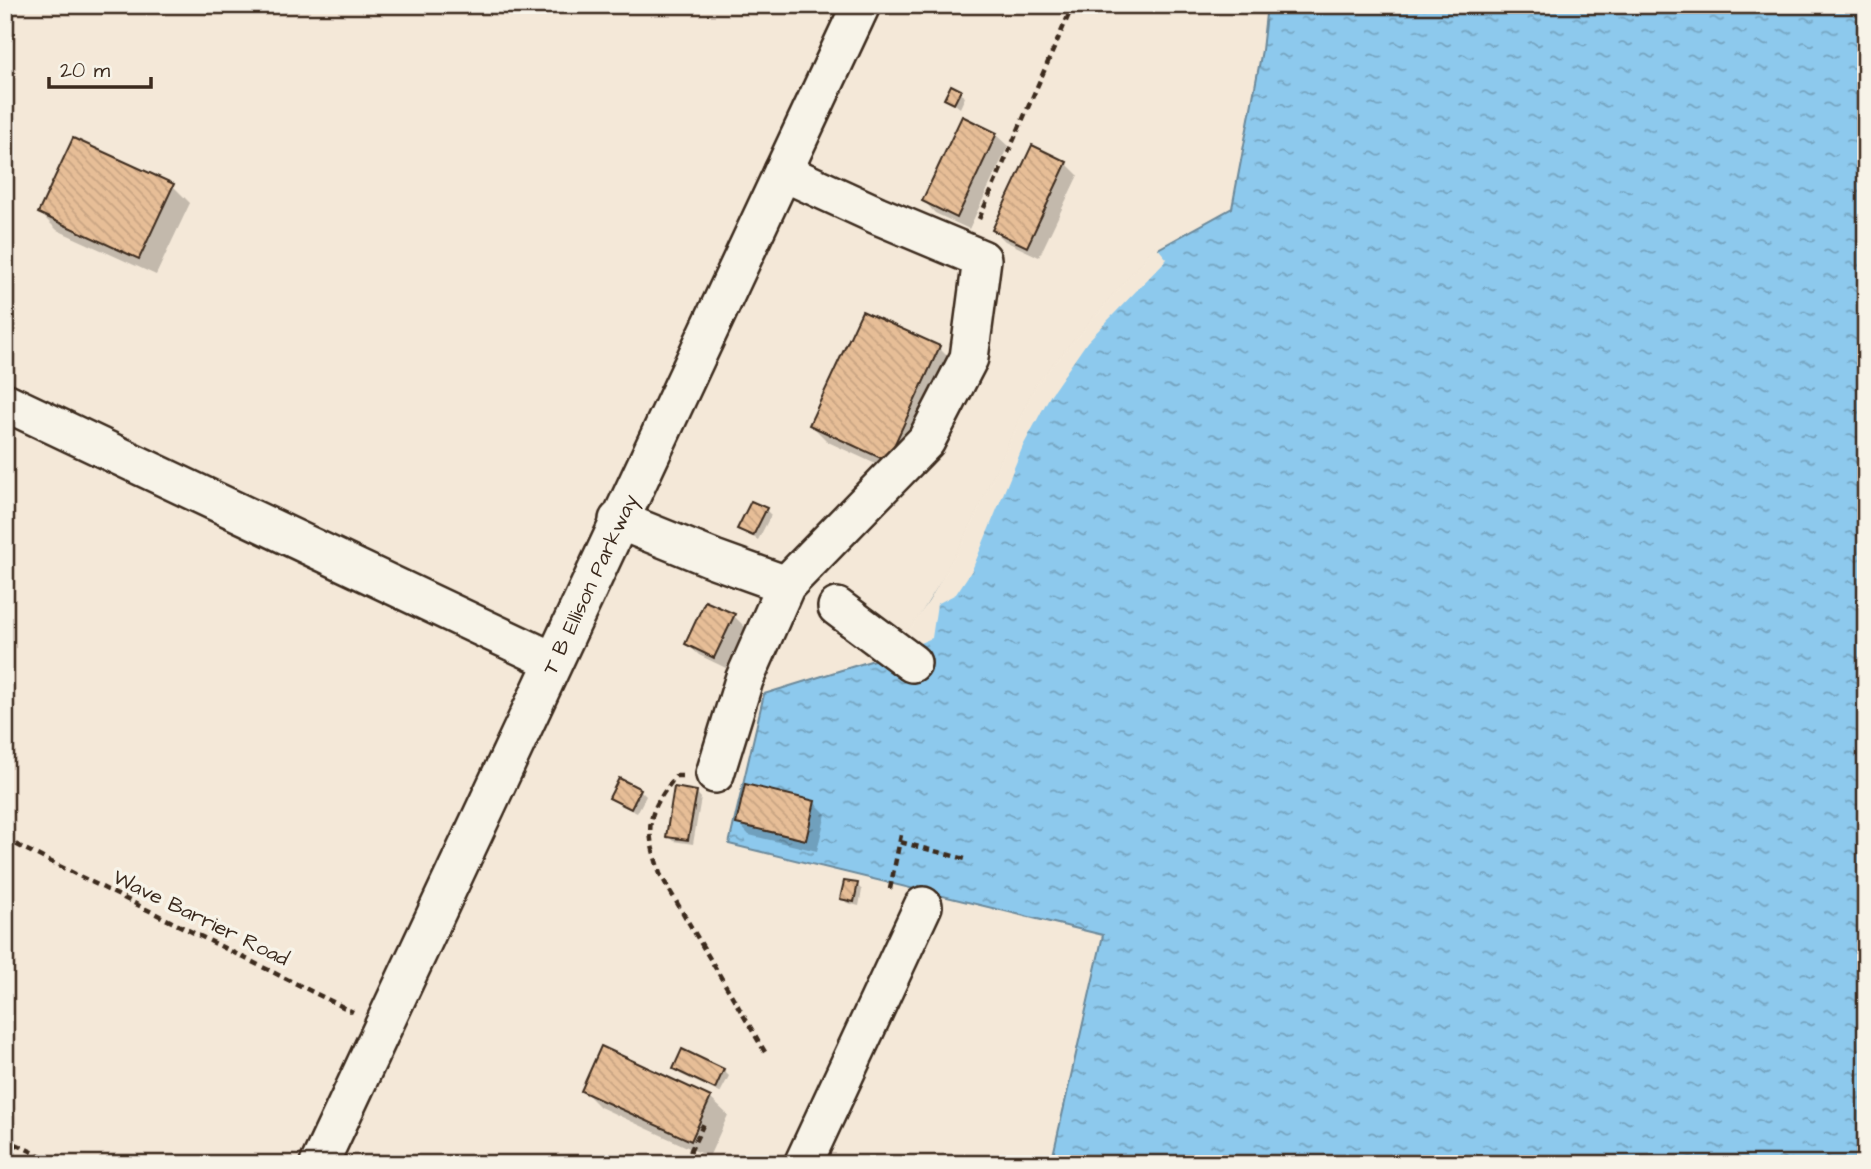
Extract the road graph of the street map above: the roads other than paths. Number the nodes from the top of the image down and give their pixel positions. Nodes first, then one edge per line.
1 (861, 5) edge
2 (783, 172) junction
3 (5, 402) edge
4 (618, 520) junction
5 (786, 584) junction
6 (837, 607) dead end
7 (552, 661) junction
8 (912, 663) dead end
9 (715, 774) road end
10 (923, 906) dead end
11 (319, 1164) edge
12 (803, 1164) edge

1 - 2 street, T B Ellison Parkway
2 - 4 street, T B Ellison Parkway
2 - 5 street
3 - 7 street
4 - 5 street
4 - 7 street, T B Ellison Parkway
5 - 9 street
6 - 8 street
7 - 11 street, T B Ellison Parkway
10 - 12 street

